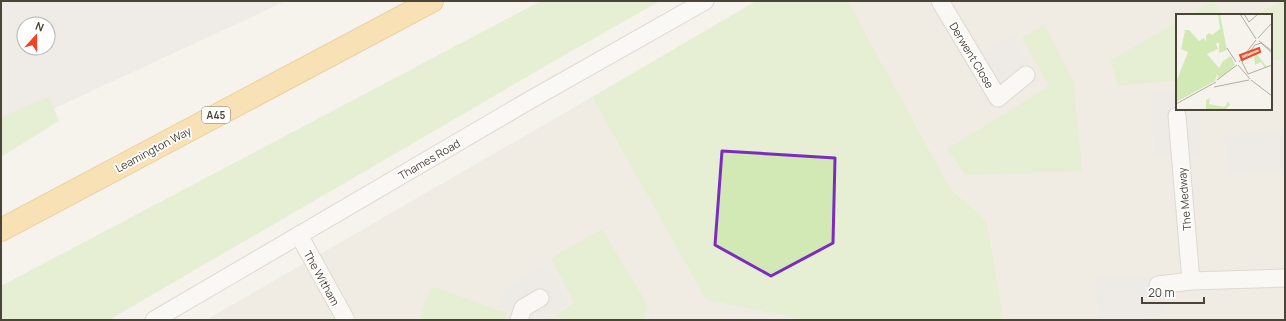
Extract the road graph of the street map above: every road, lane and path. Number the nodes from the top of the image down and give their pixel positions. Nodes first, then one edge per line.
1 (432, 1) edge
2 (705, 1) edge
3 (940, 1) edge
4 (1026, 75) dead end
5 (1176, 116) dead end
6 (1, 230) edge
7 (299, 235) junction
8 (1285, 278) edge
9 (1191, 281) junction
10 (1158, 285) dead end
11 (540, 298) dead end
12 (154, 320) edge
13 (346, 320) edge
14 (519, 320) edge

1 - 6 highway, Leamington Way / A45
2 - 7 street, Thames Road
3 - 4 street, Derwent Close
5 - 9 street, The Medway
7 - 12 street, Thames Road
7 - 13 street, The Witham
8 - 9 street
9 - 10 street
11 - 14 street

